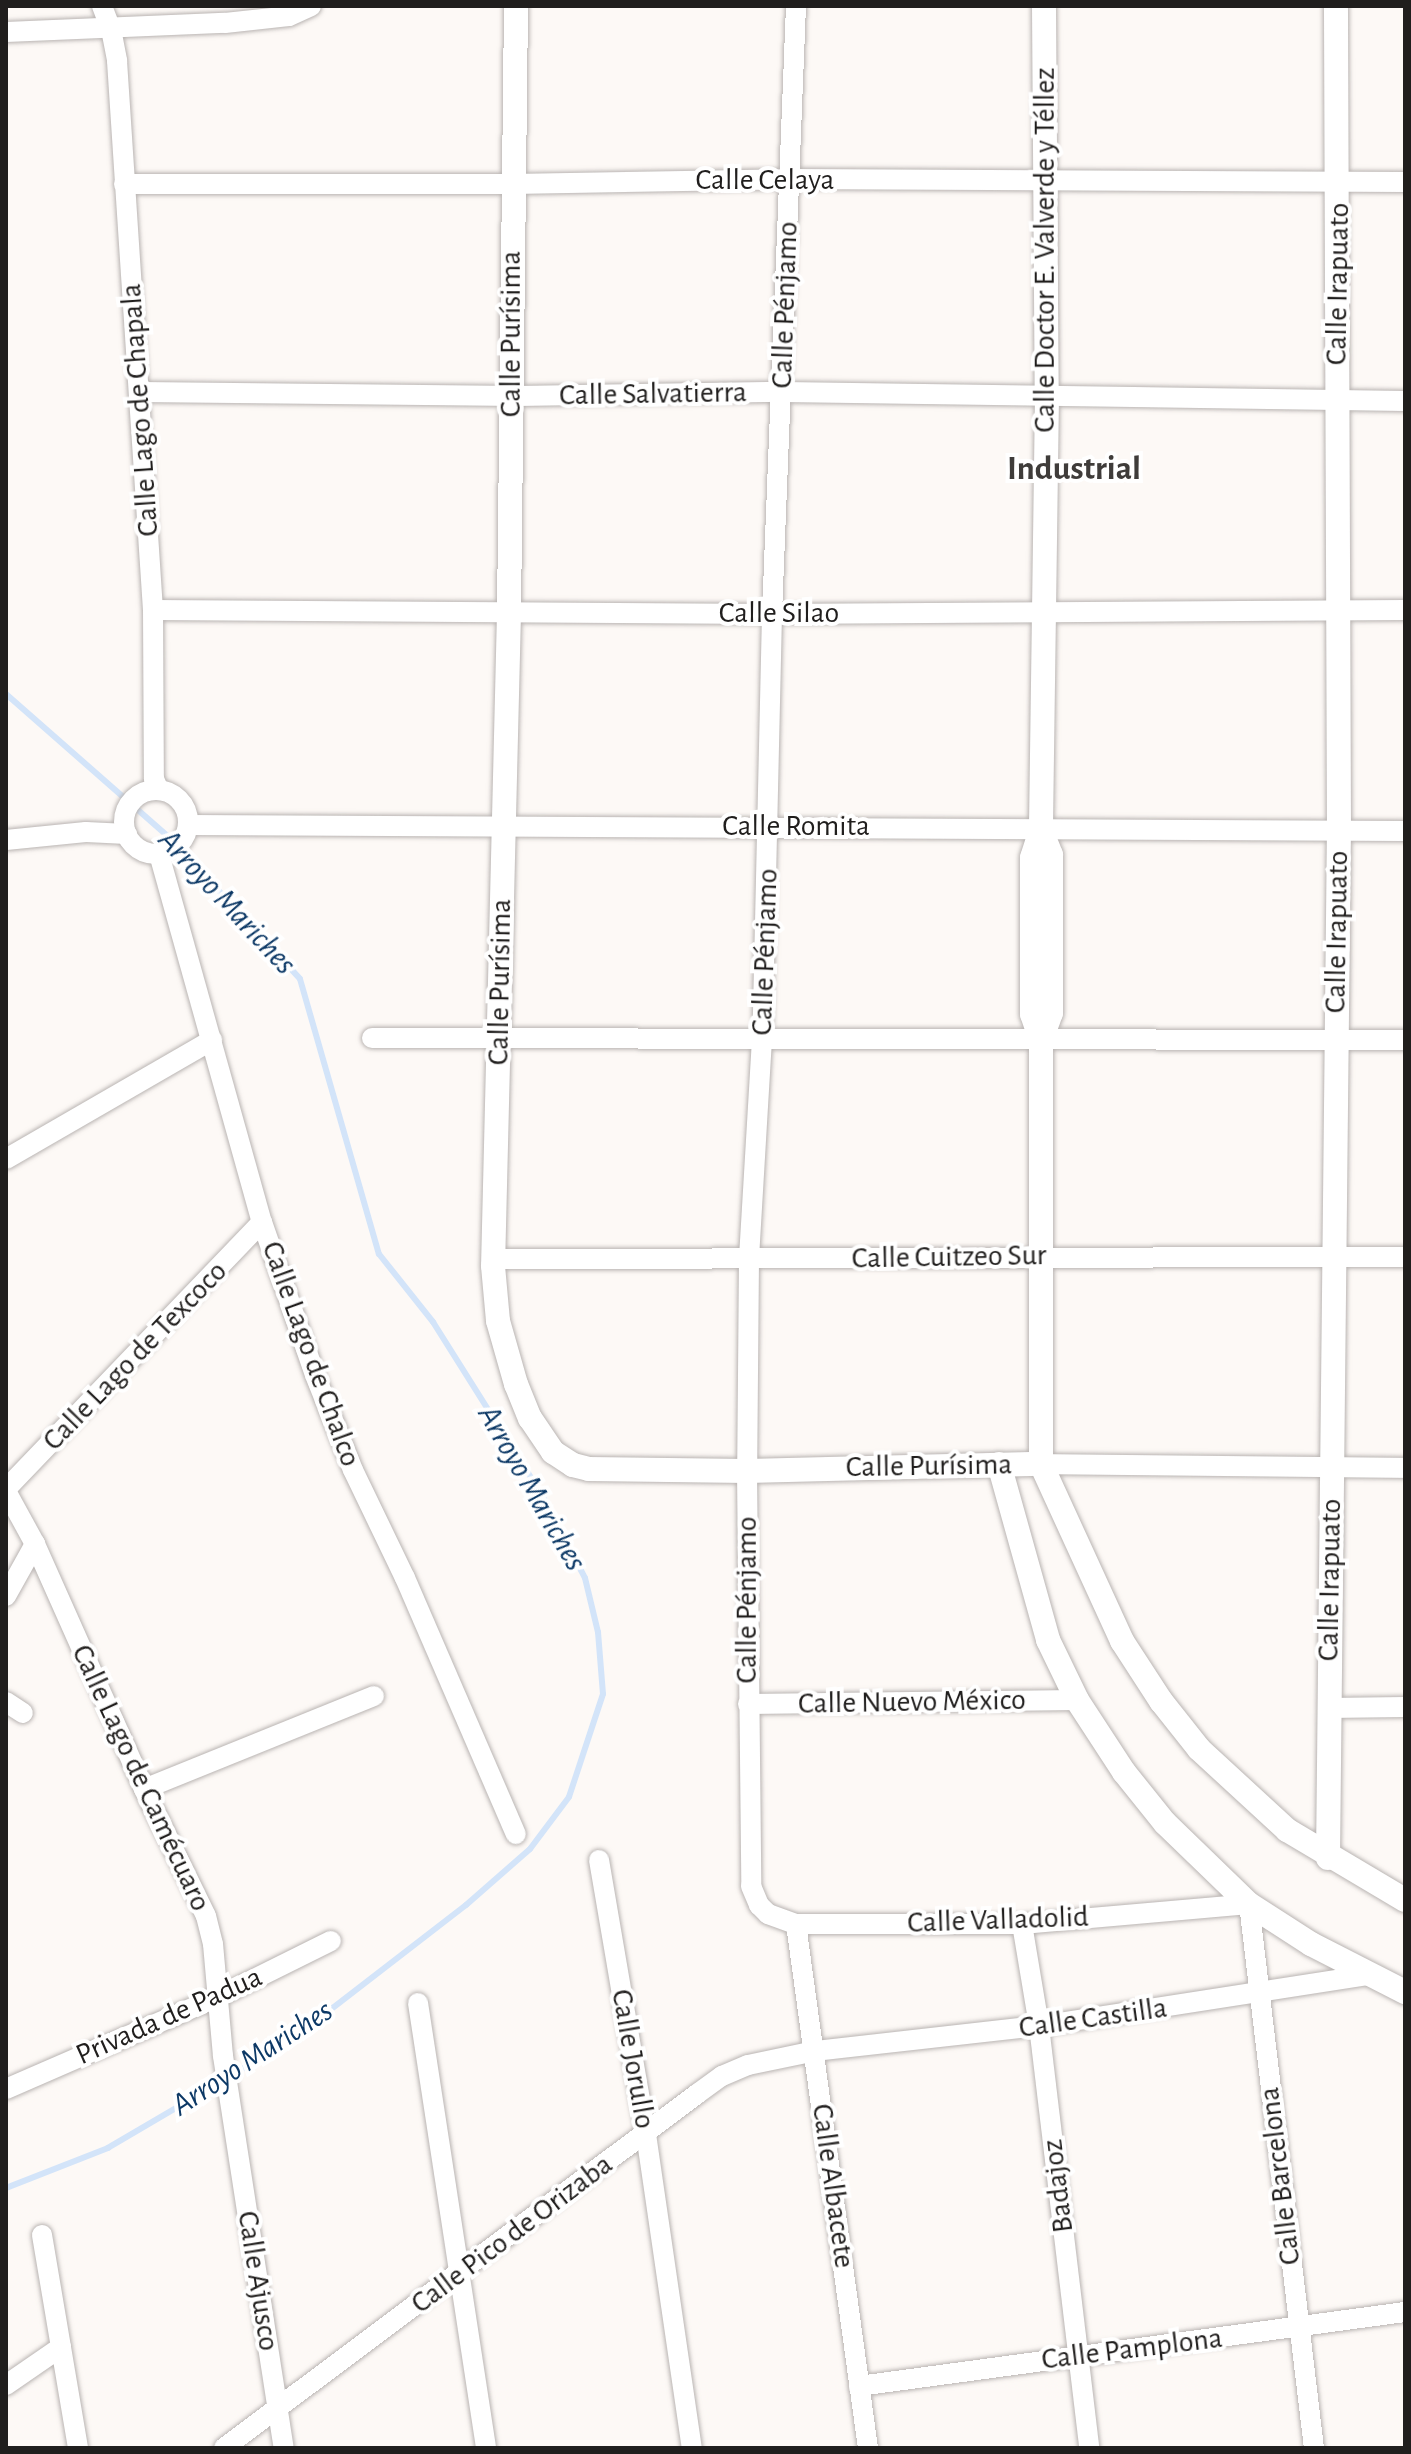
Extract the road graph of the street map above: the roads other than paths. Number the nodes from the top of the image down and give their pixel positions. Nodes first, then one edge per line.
1 (102, 6) edge
2 (311, 6) edge
3 (516, 6) edge
4 (796, 6) edge
5 (1044, 6) edge
6 (1336, 6) edge
7 (224, 14) edge
8 (111, 29) junction
9 (6, 32) edge
10 (789, 179) junction
11 (1339, 180) junction
12 (1045, 182) junction
13 (1405, 182) edge
14 (124, 184) junction
15 (512, 184) junction
16 (140, 392) junction
17 (783, 392) junction
18 (511, 395) junction
19 (1047, 396) junction
20 (1336, 401) junction
21 (1405, 401) edge
22 (1336, 609) junction
23 (153, 610) junction
24 (1043, 610) junction
25 (1405, 610) edge
26 (509, 613) junction
27 (772, 614) junction
28 (152, 791) junction
29 (769, 825) junction
30 (502, 828) junction
31 (187, 830) junction
32 (1041, 830) junction
33 (1405, 831) edge
34 (1339, 832) junction
35 (127, 834) junction
36 (6, 840) edge
37 (162, 854) junction
38 (499, 1035) junction
39 (372, 1038) dead end
40 (762, 1039) junction
41 (1334, 1039) junction
42 (212, 1040) junction
43 (1041, 1040) junction
44 (1405, 1040) edge
45 (8, 1151) edge
46 (262, 1222) junction
47 (1044, 1256) junction
48 (1337, 1256) junction
49 (1405, 1257) edge
50 (494, 1259) junction
51 (749, 1259) junction
52 (999, 1464) junction
53 (1041, 1464) junction
54 (1332, 1467) junction
55 (1405, 1468) edge
56 (747, 1471) junction
57 (6, 1490) edge
58 (35, 1544) junction
59 (6, 1596) edge
60 (374, 1696) dead end
61 (1077, 1700) junction
62 (748, 1704) junction
63 (1405, 1707) edge
64 (1328, 1708) junction
65 (144, 1789) junction
66 (516, 1834) dead end
67 (1328, 1858) junction
68 (599, 1860) dead end
69 (756, 1898) joint
70 (1405, 1900) edge
71 (1249, 1904) junction
72 (796, 1924) junction
73 (1022, 1924) junction
74 (331, 1941) dead end
75 (1370, 1975) junction
76 (1405, 1992) edge
77 (1259, 1994) junction
78 (218, 1997) junction
79 (418, 2003) dead end
80 (1039, 2026) junction
81 (815, 2051) junction
82 (6, 2089) edge
83 (233, 2114) joint
84 (646, 2134) junction
85 (42, 2235) dead end
86 (460, 2275) junction
87 (1405, 2312) edge
88 (1298, 2327) junction
89 (61, 2347) junction
90 (1077, 2356) junction
91 (6, 2385) edge
92 (859, 2386) junction
93 (277, 2407) junction
94 (78, 2448) edge
95 (224, 2448) edge
96 (284, 2448) edge
97 (486, 2448) edge
98 (692, 2448) edge
99 (868, 2448) edge
100 (1089, 2448) edge
101 (1314, 2448) edge

1 - 8 street
2 - 7 street
3 - 15 street, Calle Purísima
4 - 10 street, Calle Pénjamo
5 - 12 street, Calle Doctor E. Valverde y Téllez
6 - 11 street, Calle Irapuato
7 - 8 street
8 - 9 street
8 - 14 street, Calle Lago de Chapala
10 - 12 street, Calle Celaya
10 - 15 street, Calle Celaya
10 - 17 street, Calle Pénjamo
11 - 12 street, Calle Celaya
11 - 13 street, Calle Celaya
11 - 20 street, Calle Irapuato
12 - 19 street, Calle Doctor E. Valverde y Téllez
14 - 15 street, Calle Celaya
14 - 16 street, Calle Lago de Chapala
15 - 18 street, Calle Purísima
16 - 18 street, Calle Salvatierra
16 - 23 street, Calle Lago de Chapala
17 - 18 street, Calle Salvatierra
17 - 19 street, Calle Salvatierra
17 - 27 street, Calle Pénjamo
18 - 26 street, Calle Purísima
19 - 20 street, Calle Salvatierra
19 - 24 street, Calle Doctor E. Valverde y Téllez
20 - 21 street, Calle Salvatierra
20 - 22 street, Calle Irapuato
22 - 24 street, Calle Silao
22 - 25 street, Calle Silao
22 - 34 street, Calle Irapuato
23 - 26 street, Calle Silao
23 - 28 street, Calle Lago de Chapala
24 - 27 street, Calle Silao
24 - 32 street, Calle Doctor E. Valverde y Téllez
26 - 27 street, Calle Silao
26 - 30 street, Calle Purísima
27 - 29 street, Calle Pénjamo
28 - 31 street
28 - 35 street
29 - 30 street, Calle Romita
29 - 32 street, Calle Romita
29 - 40 street, Calle Pénjamo
30 - 31 street, Calle Romita
30 - 38 street, Calle Purísima
31 - 37 street
32 - 34 street, Calle Romita
32 - 43 street, Calle Doctor E. Valverde y Téllez
33 - 34 street, Calle Romita
34 - 41 street, Calle Irapuato
35 - 36 street
35 - 37 street
37 - 42 street, Calle Lago de Chalco
38 - 39 street
38 - 40 street
38 - 50 street, Calle Purísima
40 - 43 street
40 - 51 street, Calle Pénjamo
41 - 43 street
41 - 44 street
41 - 48 street, Calle Irapuato
42 - 45 street
42 - 46 street, Calle Lago de Chalco
43 - 47 street, Calle Doctor E. Valverde y Téllez
46 - 57 street, Calle Lago de Texcoco
46 - 66 street, Calle Lago de Chalco
47 - 48 street, Calle Cuitzeo Sur
47 - 51 street, Calle Cuitzeo Sur
47 - 53 street, Calle Doctor E. Valverde y Téllez
48 - 49 street, Calle Cuitzeo Sur
48 - 54 street, Calle Irapuato
50 - 51 street, Calle Cuitzeo Sur
50 - 56 street, Calle Purísima
51 - 56 street, Calle Pénjamo
52 - 53 street, Calle Purísima
52 - 56 street, Calle Purísima
52 - 61 street
53 - 54 street
53 - 67 street
54 - 55 street
54 - 64 street, Calle Irapuato
56 - 62 street, Calle Pénjamo
57 - 58 street, Calle Lago de Camécuaro
58 - 59 street
58 - 65 street, Calle Lago de Camécuaro
60 - 65 street
61 - 62 street, Calle Nuevo México
61 - 71 street
62 - 69 street, Calle Pénjamo
63 - 64 street
64 - 67 street, Calle Irapuato
65 - 78 street, Calle Lago de Camécuaro
67 - 70 street
68 - 84 street, Calle Jorullo
69 - 72 street, Calle Valladolid
71 - 73 street, Calle Valladolid
71 - 75 street
71 - 77 street, Calle Barcelona
72 - 73 street, Calle Valladolid
72 - 81 street, Calle Albacete
73 - 80 street, Badajoz
74 - 78 street, Privada de Padua
75 - 76 street
75 - 77 street, Calle Castilla
77 - 80 street, Calle Castilla
77 - 88 street, Calle Barcelona
78 - 82 street, Privada de Padua
78 - 83 street, Calle Lago de Camécuaro
79 - 86 street
80 - 81 street, Calle Castilla
80 - 90 street, Badajoz
81 - 84 street, Calle Pico de Orizaba
81 - 92 street, Calle Albacete
83 - 93 street, Calle Ajusco
84 - 86 street, Calle Pico de Orizaba
84 - 98 street, Calle Jorullo
85 - 89 street
86 - 93 street, Calle Pico de Orizaba
86 - 97 street
87 - 88 street, Calle Pamplona
88 - 90 street, Calle Pamplona
88 - 101 street, Calle Barcelona
89 - 91 street
89 - 94 street
90 - 92 street, Calle Pamplona
90 - 100 street, Badajoz
92 - 99 street, Calle Albacete
93 - 95 street, Calle Pico de Orizaba
93 - 96 street, Calle Ajusco

